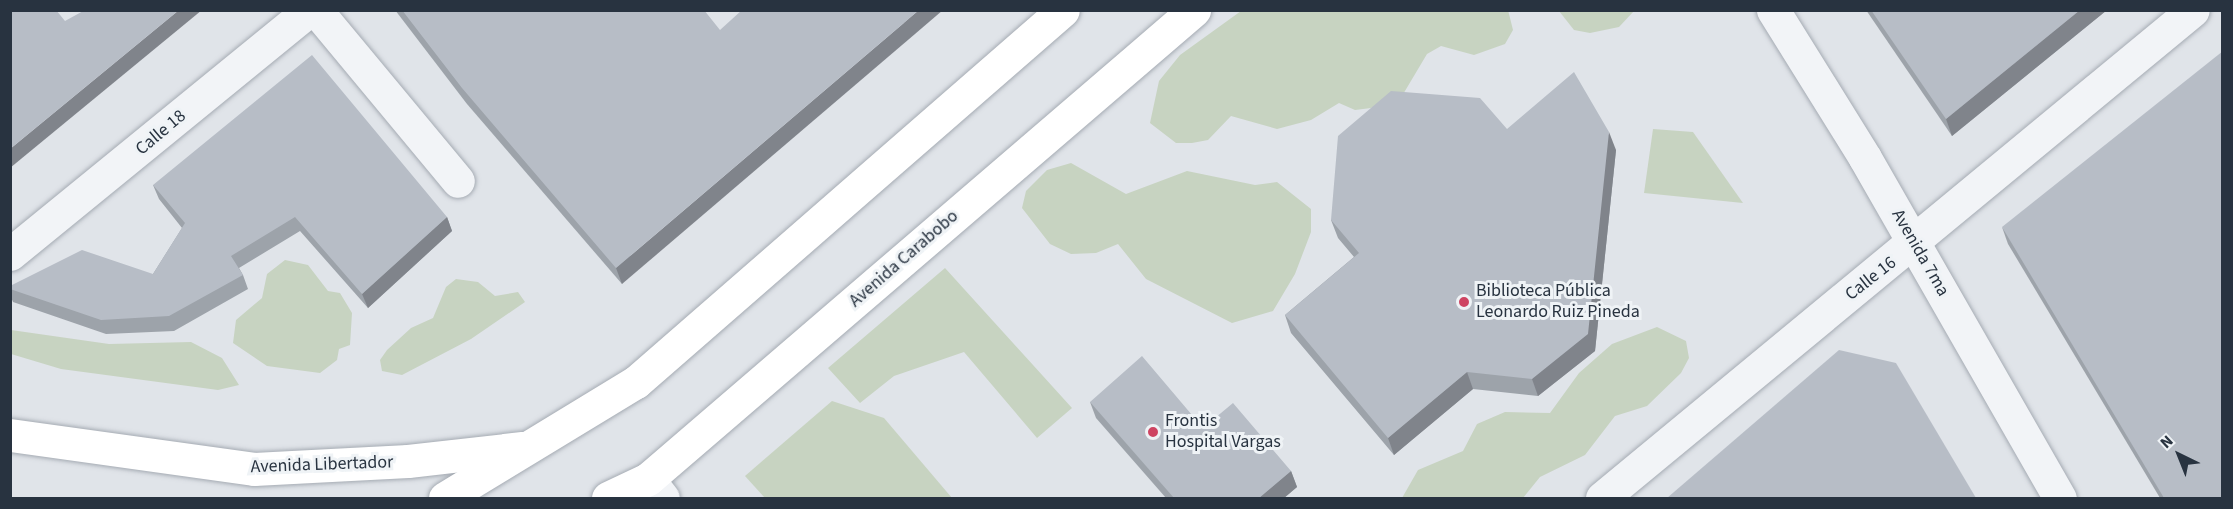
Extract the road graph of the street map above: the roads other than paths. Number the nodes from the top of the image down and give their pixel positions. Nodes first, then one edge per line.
1 (309, 10) edge
2 (316, 10) edge
3 (1063, 10) edge
4 (1194, 10) edge
5 (1773, 10) edge
6 (2193, 10) edge
7 (458, 182) dead end
8 (1915, 244) junction
9 (10, 254) edge
10 (10, 435) edge
11 (526, 447) junction
12 (656, 489) edge
13 (445, 498) edge
14 (608, 498) edge
15 (1602, 498) edge
16 (2060, 498) edge

1 - 9 street, Calle 18
2 - 7 street
3 - 11 main road
4 - 12 main road, Avenida Carabobo
5 - 8 street, Avenida 7ma
6 - 8 street, Calle 16
8 - 15 street, Calle 16
8 - 16 street, Avenida 7ma
10 - 11 main road, Avenida Libertador
11 - 13 main road
12 - 14 main road, Avenida Carabobo

